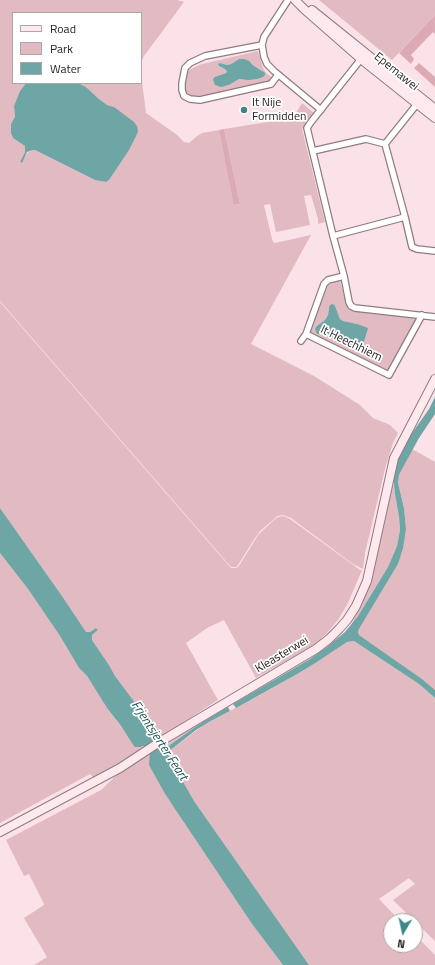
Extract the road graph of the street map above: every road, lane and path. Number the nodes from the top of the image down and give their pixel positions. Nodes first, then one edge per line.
1 (288, 0) edge
2 (296, 1) edge
3 (262, 45) junction
4 (364, 56) junction
5 (278, 75) junction
6 (416, 104) junction
7 (321, 110) junction
8 (435, 110) edge
9 (435, 118) edge
10 (385, 144) junction
11 (313, 151) junction
12 (405, 217) junction
13 (333, 236) junction
14 (435, 251) edge
15 (344, 276) junction
16 (422, 315) junction
17 (435, 317) edge
18 (306, 334) junction
19 (301, 342) dead end
20 (435, 379) edge
21 (0, 832) edge

1 - 3 street
2 - 4 street
3 - 5 street
3 - 5 street
4 - 6 street, Epemawei
4 - 7 street
4 - 8 street, Epemawei
5 - 7 street
6 - 9 street, Epemawei
6 - 10 street
7 - 11 street
10 - 11 street
10 - 12 street
11 - 13 street
12 - 13 street
12 - 14 street
13 - 15 street
15 - 16 street
15 - 18 street, It Heechhiem
16 - 17 street
16 - 18 street, It Heechhiem
18 - 19 street, It Heechhiem
20 - 21 street, Kleasterwei

